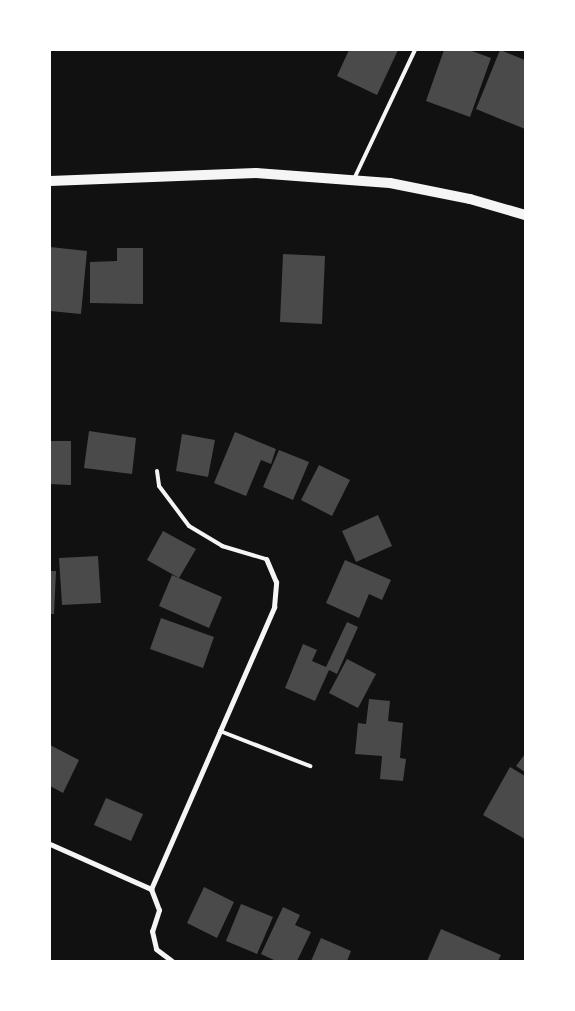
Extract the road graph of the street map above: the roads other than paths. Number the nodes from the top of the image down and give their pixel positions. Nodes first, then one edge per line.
1 (415, 50) edge
2 (50, 181) edge
3 (354, 181) junction
4 (525, 214) edge
5 (157, 471) dead end
6 (266, 559) joint
7 (220, 732) junction
8 (310, 766) dead end
9 (50, 844) edge
10 (151, 889) junction
11 (172, 961) edge

1 - 3 lane
2 - 3 main road
3 - 4 main road
5 - 6 lane
6 - 7 street
7 - 8 lane
7 - 10 street
9 - 10 street
10 - 11 street

